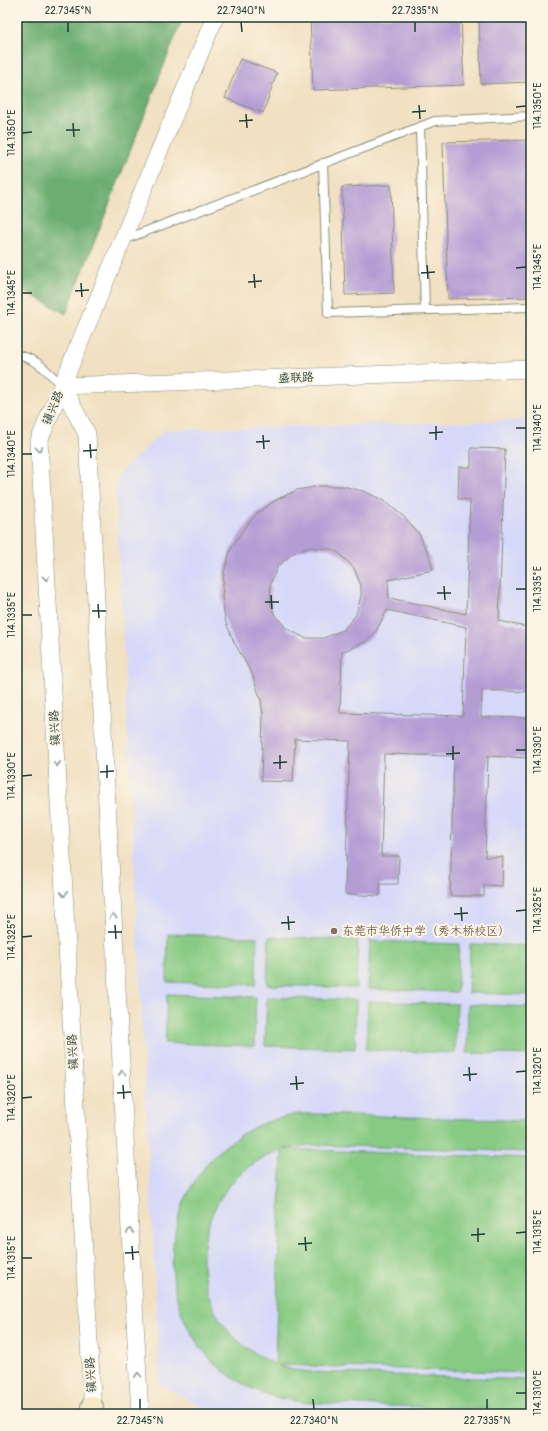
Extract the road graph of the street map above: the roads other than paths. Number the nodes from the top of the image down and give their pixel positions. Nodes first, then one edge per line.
1 (215, 17) edge
2 (531, 116) edge
3 (420, 126) junction
4 (323, 164) junction
5 (122, 240) junction
6 (531, 306) edge
7 (426, 310) junction
8 (17, 355) edge
9 (531, 369) edge
10 (62, 386) junction
11 (92, 1412) edge
12 (140, 1414) edge

1 - 5 street
2 - 3 lane
3 - 4 lane
3 - 7 lane
4 - 5 lane
4 - 7 lane
5 - 10 street
6 - 7 lane
8 - 10 lane
9 - 10 street, 盛联路
10 -> 11 street, 镇兴路
12 -> 10 street, 镇兴路

